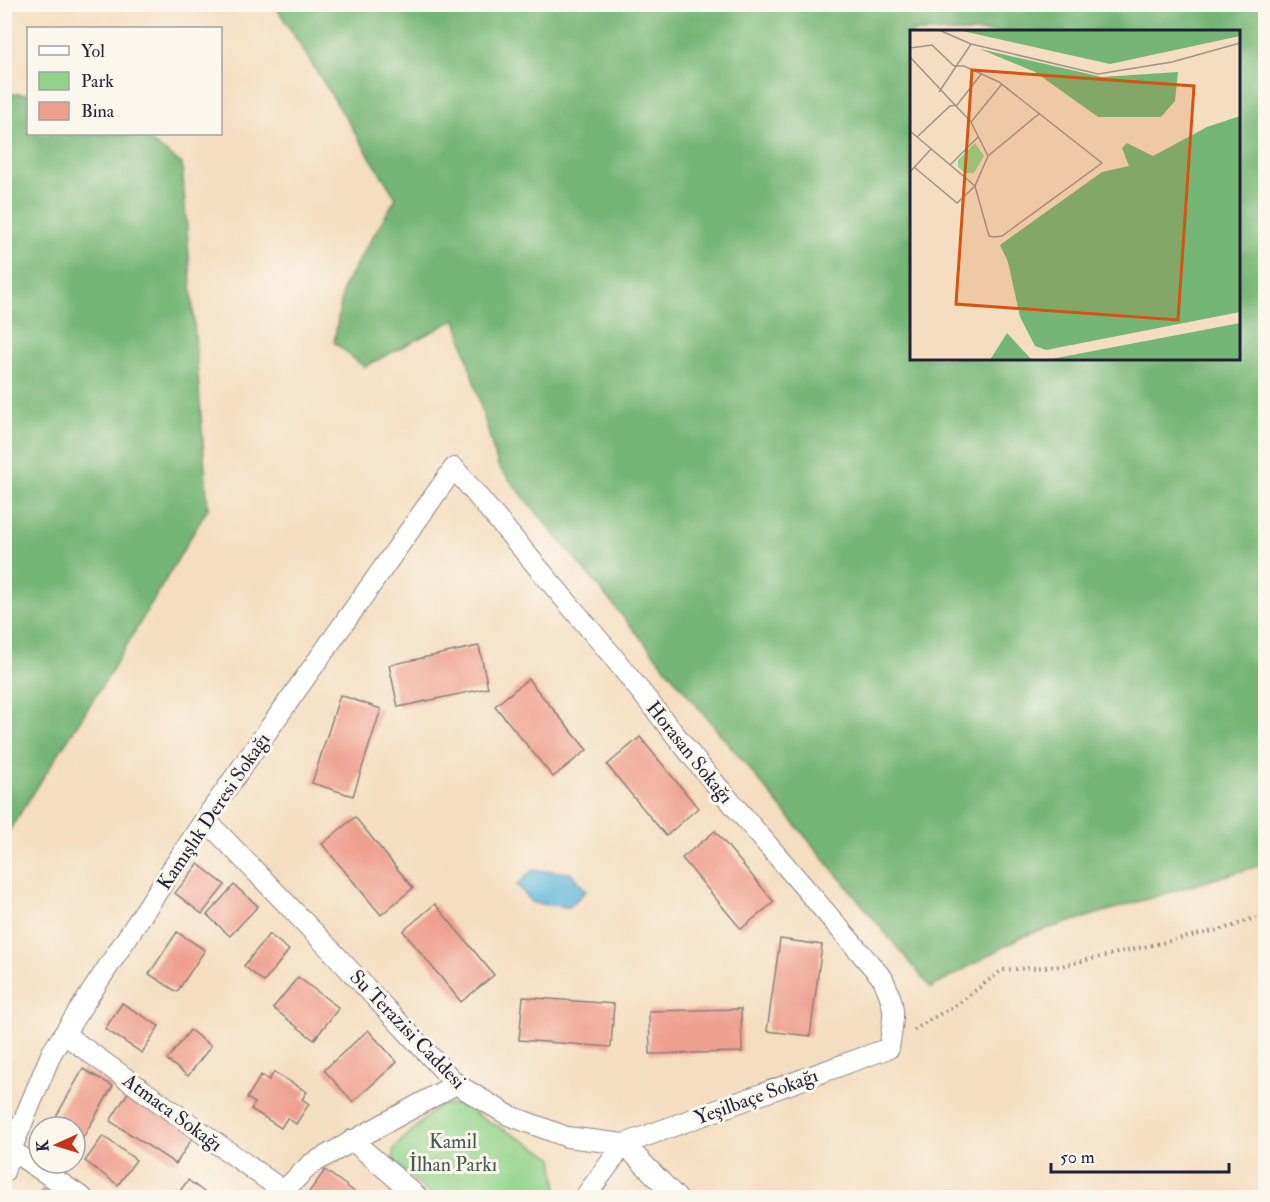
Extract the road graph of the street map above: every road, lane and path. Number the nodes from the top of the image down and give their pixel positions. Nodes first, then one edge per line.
1 (454, 468) joint
2 (205, 819) junction
3 (1266, 914) edge
4 (64, 1034) junction
5 (889, 1048) junction
6 (456, 1084) junction
7 (352, 1140) junction
8 (624, 1144) junction
9 (11, 1150) junction
10 (4, 1172) edge
11 (279, 1194) edge
12 (83, 1197) edge
13 (419, 1197) edge
14 (584, 1197) edge
15 (677, 1197) edge

1 - 2 street, Kamışlık Deresi Sokağı
1 - 5 street, Horasan Sokağı
2 - 4 street, Kamışlık Deresi Sokağı
2 - 6 street, Su Terazisi Caddesi
3 - 5 path
4 - 9 street, Kamışlık Deresi Sokağı
4 - 11 street, Atmaca Sokağı
5 - 8 street, Yeşilbaçe Sokağı
6 - 7 street
6 - 8 street, Su Terazisi Caddesi
7 - 11 street
7 - 13 street
8 - 14 street
8 - 15 street
9 - 10 street, Kamışlık Deresi Sokağı
9 - 12 street

